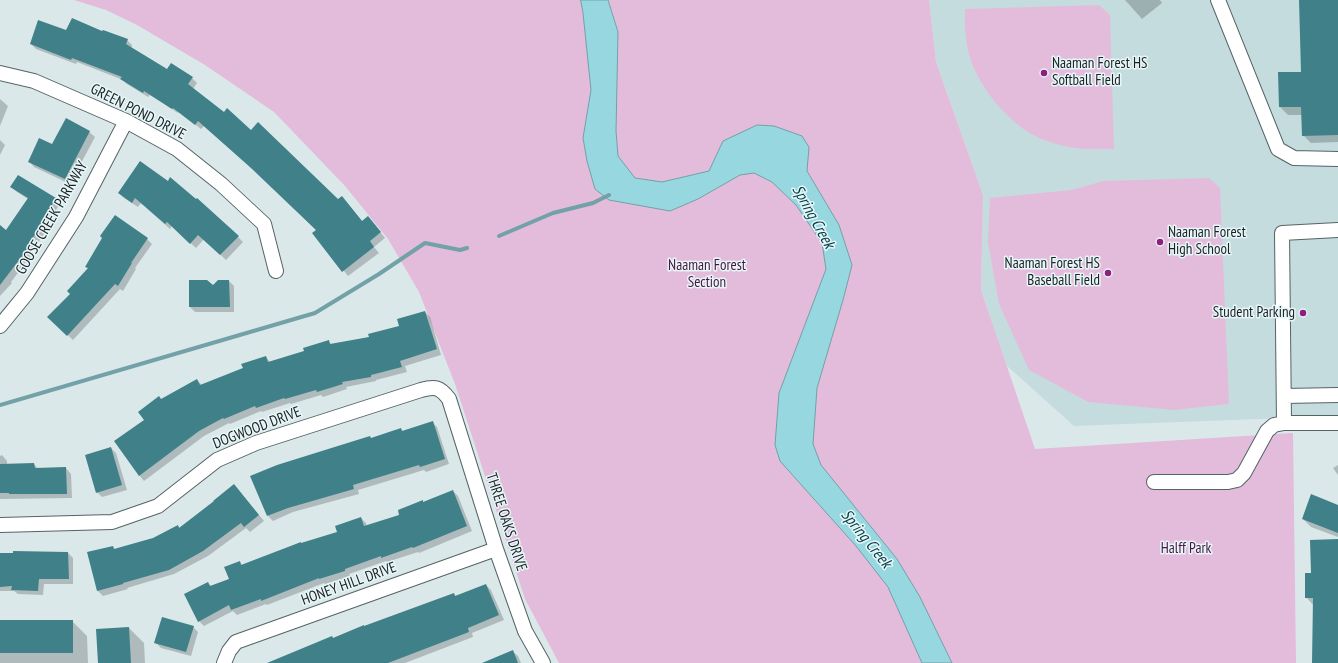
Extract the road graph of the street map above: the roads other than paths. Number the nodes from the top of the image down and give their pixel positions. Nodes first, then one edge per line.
1 (1218, 0) edge
2 (0, 73) edge
3 (126, 121) junction
4 (1338, 159) edge
5 (1338, 230) edge
6 (276, 271) dead end
7 (0, 326) edge
8 (442, 390) joint
9 (1338, 395) edge
10 (1284, 396) junction
11 (1284, 423) junction
12 (1338, 423) edge
13 (1154, 482) dead end
14 (0, 525) edge
15 (496, 549) junction
16 (224, 662) edge
17 (543, 663) edge

1 - 4 street
2 - 3 street, GREEN POND DRIVE
3 - 6 street, GREEN POND DRIVE
3 - 7 street, GOOSE CREEK PARKWAY
5 - 10 street
8 - 14 street, DOGWOOD DRIVE
8 - 15 street, THREE OAKS DRIVE
9 - 10 street
10 - 11 street
11 - 12 street
11 - 13 street
15 - 16 street, HONEY HILL DRIVE
15 - 17 street, THREE OAKS DRIVE

